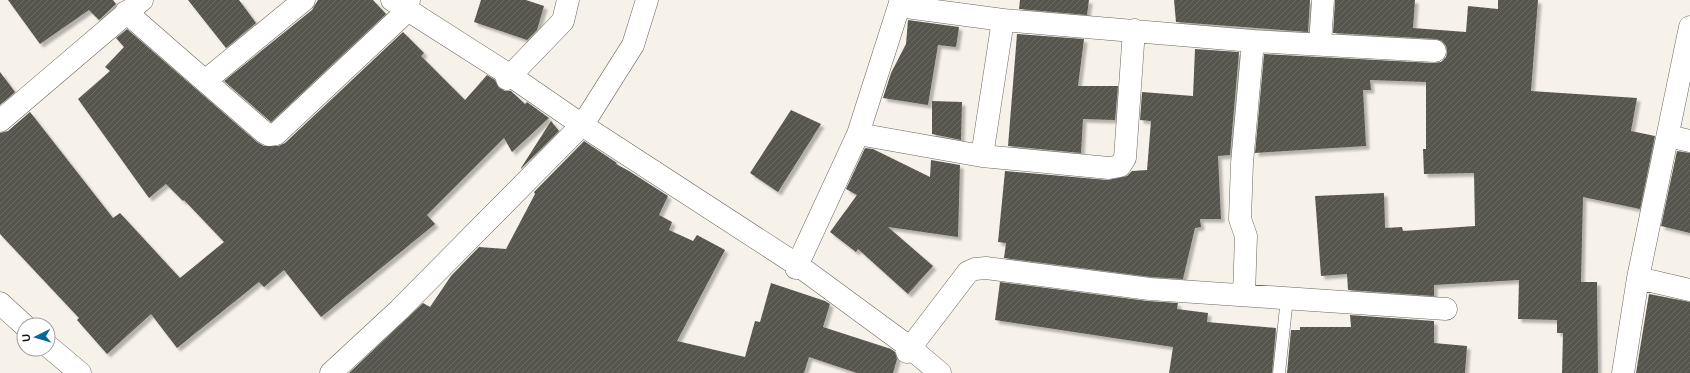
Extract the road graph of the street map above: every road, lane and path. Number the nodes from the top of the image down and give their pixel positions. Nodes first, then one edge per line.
1 (304, 0) edge
2 (568, 0) edge
3 (647, 0) edge
4 (1323, 0) edge
5 (900, 3) edge
6 (403, 4) edge
7 (134, 6) edge
8 (1003, 20) junction
9 (1690, 27) edge
10 (1134, 30) junction
11 (1253, 41) junction
12 (1320, 44) junction
13 (1435, 51) dead end
14 (508, 74) junction
15 (206, 81) junction
16 (0, 121) edge
17 (582, 125) junction
18 (858, 134) junction
19 (1668, 136) junction
20 (1690, 141) edge
21 (982, 156) junction
22 (799, 266) junction
23 (1638, 278) junction
24 (1690, 290) edge
25 (1244, 295) junction
26 (1287, 298) junction
27 (0, 303) edge
28 (1446, 309) dead end
29 (16, 318) edge
30 (56, 353) edge
31 (915, 359) edge
32 (80, 373) edge
33 (331, 373) edge
34 (940, 373) edge
35 (1279, 373) edge
36 (1623, 373) edge

1 - 15 street
2 - 14 street
3 - 17 street
4 - 12 street
5 - 8 street
5 - 18 street
6 - 14 street
6 - 15 street
7 - 15 street
7 - 16 street
8 - 10 street
8 - 21 street
9 - 19 street
10 - 11 street
10 - 21 street
11 - 12 street
11 - 25 street
12 - 13 street
14 - 17 street
17 - 22 street
17 - 33 street
18 - 21 street
18 - 22 street
19 - 20 street
19 - 23 street
22 - 31 street
23 - 24 street
23 - 36 street
25 - 26 street
25 - 31 street
26 - 28 street
26 - 35 lane
27 - 29 street
30 - 32 street
31 - 34 street

